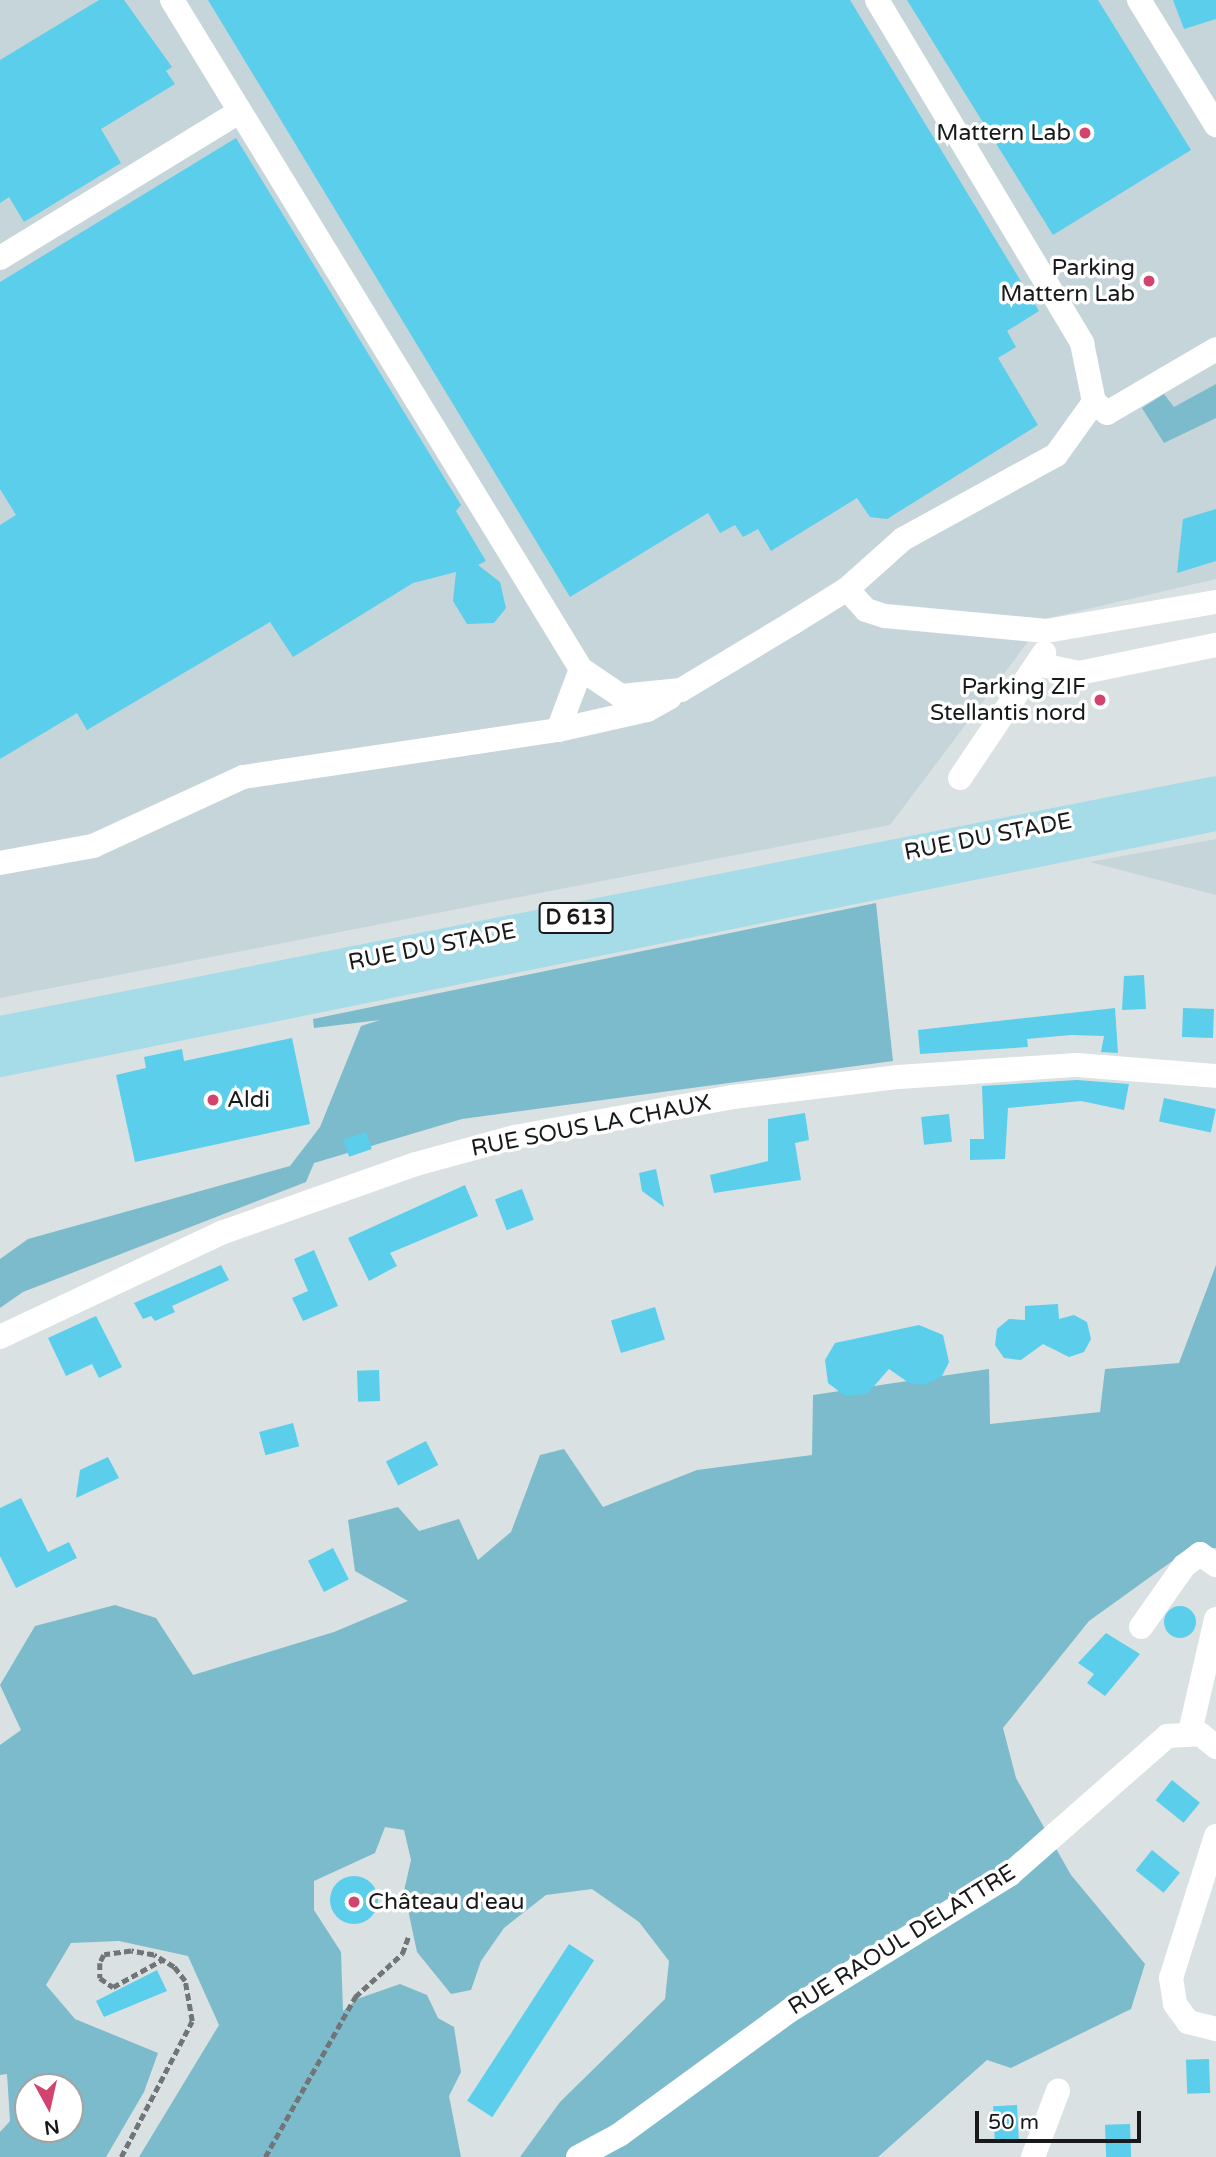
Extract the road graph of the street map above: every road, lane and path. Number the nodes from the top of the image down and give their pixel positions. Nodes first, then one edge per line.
1 (172, 0) edge
2 (877, 0) edge
3 (1139, 0) edge
4 (239, 112) junction
5 (1216, 125) edge
6 (0, 258) edge
7 (1216, 349) edge
8 (1094, 402) junction
9 (847, 590) junction
10 (1216, 602) edge
11 (1046, 631) junction
12 (1216, 645) edge
13 (1037, 664) junction
14 (581, 669) junction
15 (681, 690) junction
16 (558, 730) junction
17 (960, 778) dead end
18 (1216, 792) edge
19 (1216, 815) edge
20 (1150, 817) junction
21 (0, 863) edge
22 (0, 1032) edge
23 (0, 1061) edge
24 (1216, 1076) edge
25 (0, 1337) edge
26 (1216, 1565) edge
27 (1216, 1619) edge
28 (1141, 1628) dead end
29 (1209, 1739) edge
30 (1216, 1836) edge
31 (409, 1935) dead end
32 (162, 1960) junction
33 (1216, 2029) edge
34 (1058, 2091) dead end
35 (121, 2157) edge
36 (265, 2157) edge
37 (578, 2157) edge
38 (1033, 2157) edge

1 - 4 street
2 - 8 street
3 - 5 street
4 - 6 street
4 - 14 street
7 - 8 street
8 - 9 street
9 - 11 street
9 - 15 street
10 - 11 street
11 - 13 street
12 - 13 street
13 - 17 street
14 - 15 street
14 - 16 street
15 - 16 street
16 - 21 street
18 - 20 main road, D 613
19 - 20 main road, D 613
20 - 22 main road, RUE DU STADE / D 613
20 - 23 main road, RUE DU STADE / D 613
24 - 25 street, RUE SOUS LA CHAUX
26 - 28 street
27 - 29 street
29 - 37 street, RUE RAOUL DELATTRE
30 - 33 street
31 - 36 path
32 - 32 path
32 - 35 path
34 - 38 street

